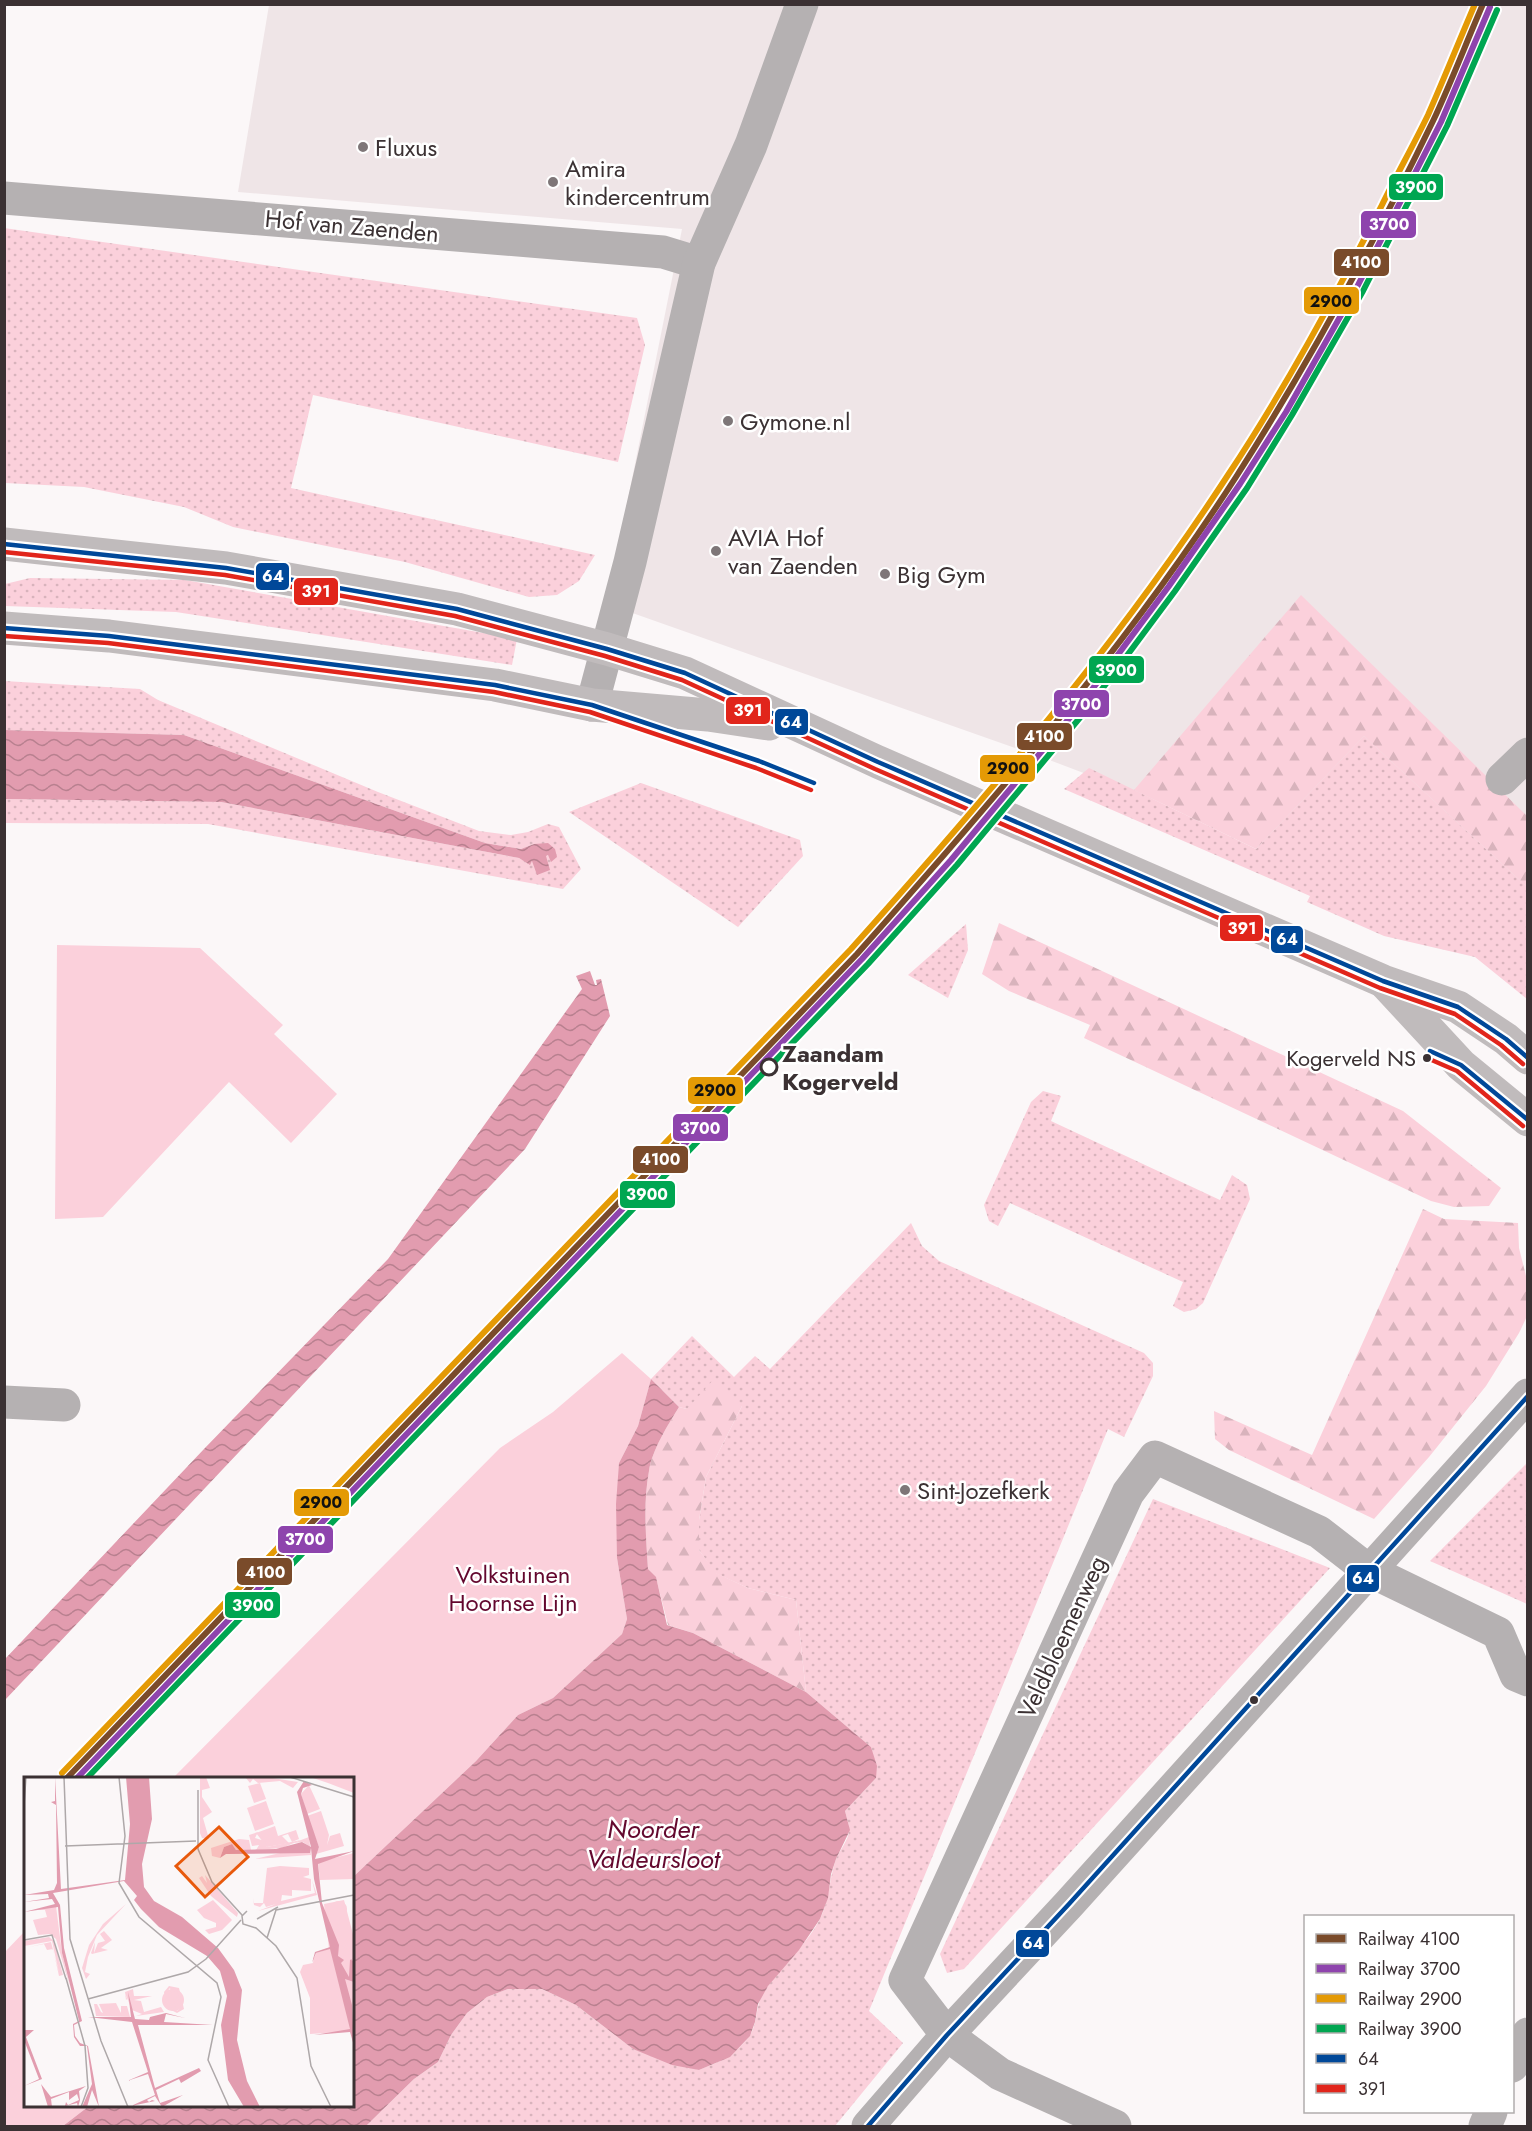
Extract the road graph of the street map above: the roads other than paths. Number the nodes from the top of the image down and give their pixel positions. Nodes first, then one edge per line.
1 (802, 4) edge
2 (4, 198) edge
3 (699, 263) junction
4 (4, 544) edge
5 (4, 628) edge
6 (607, 648) junction
7 (592, 705) junction
8 (810, 731) junction
9 (1527, 753) edge
10 (1502, 779) dead end
11 (1383, 981) junction
12 (1527, 1058) edge
13 (1527, 1120) edge
14 (1527, 1395) edge
15 (4, 1402) edge
16 (64, 1405) dead end
17 (1368, 1570) junction
18 (1527, 1680) edge
19 (1527, 2034) edge
20 (947, 2035) junction
21 (1514, 2062) edge
22 (1491, 2113) edge
23 (868, 2127) edge
24 (1115, 2127) edge
25 (1485, 2127) edge

1 - 3 street
2 - 3 street, Hof van Zaenden
3 - 6 street
4 - 6 main road
5 - 7 main road
6 - 7 street
6 - 8 main road
7 - 8 main road
8 - 11 main road
9 - 10 street
11 - 12 main road
11 - 13 main road
14 - 17 street
15 - 16 street
17 - 18 street
17 - 20 street
17 - 20 street, Veldbloemenweg
19 - 21 street
20 - 23 street
20 - 24 street
22 - 25 street

